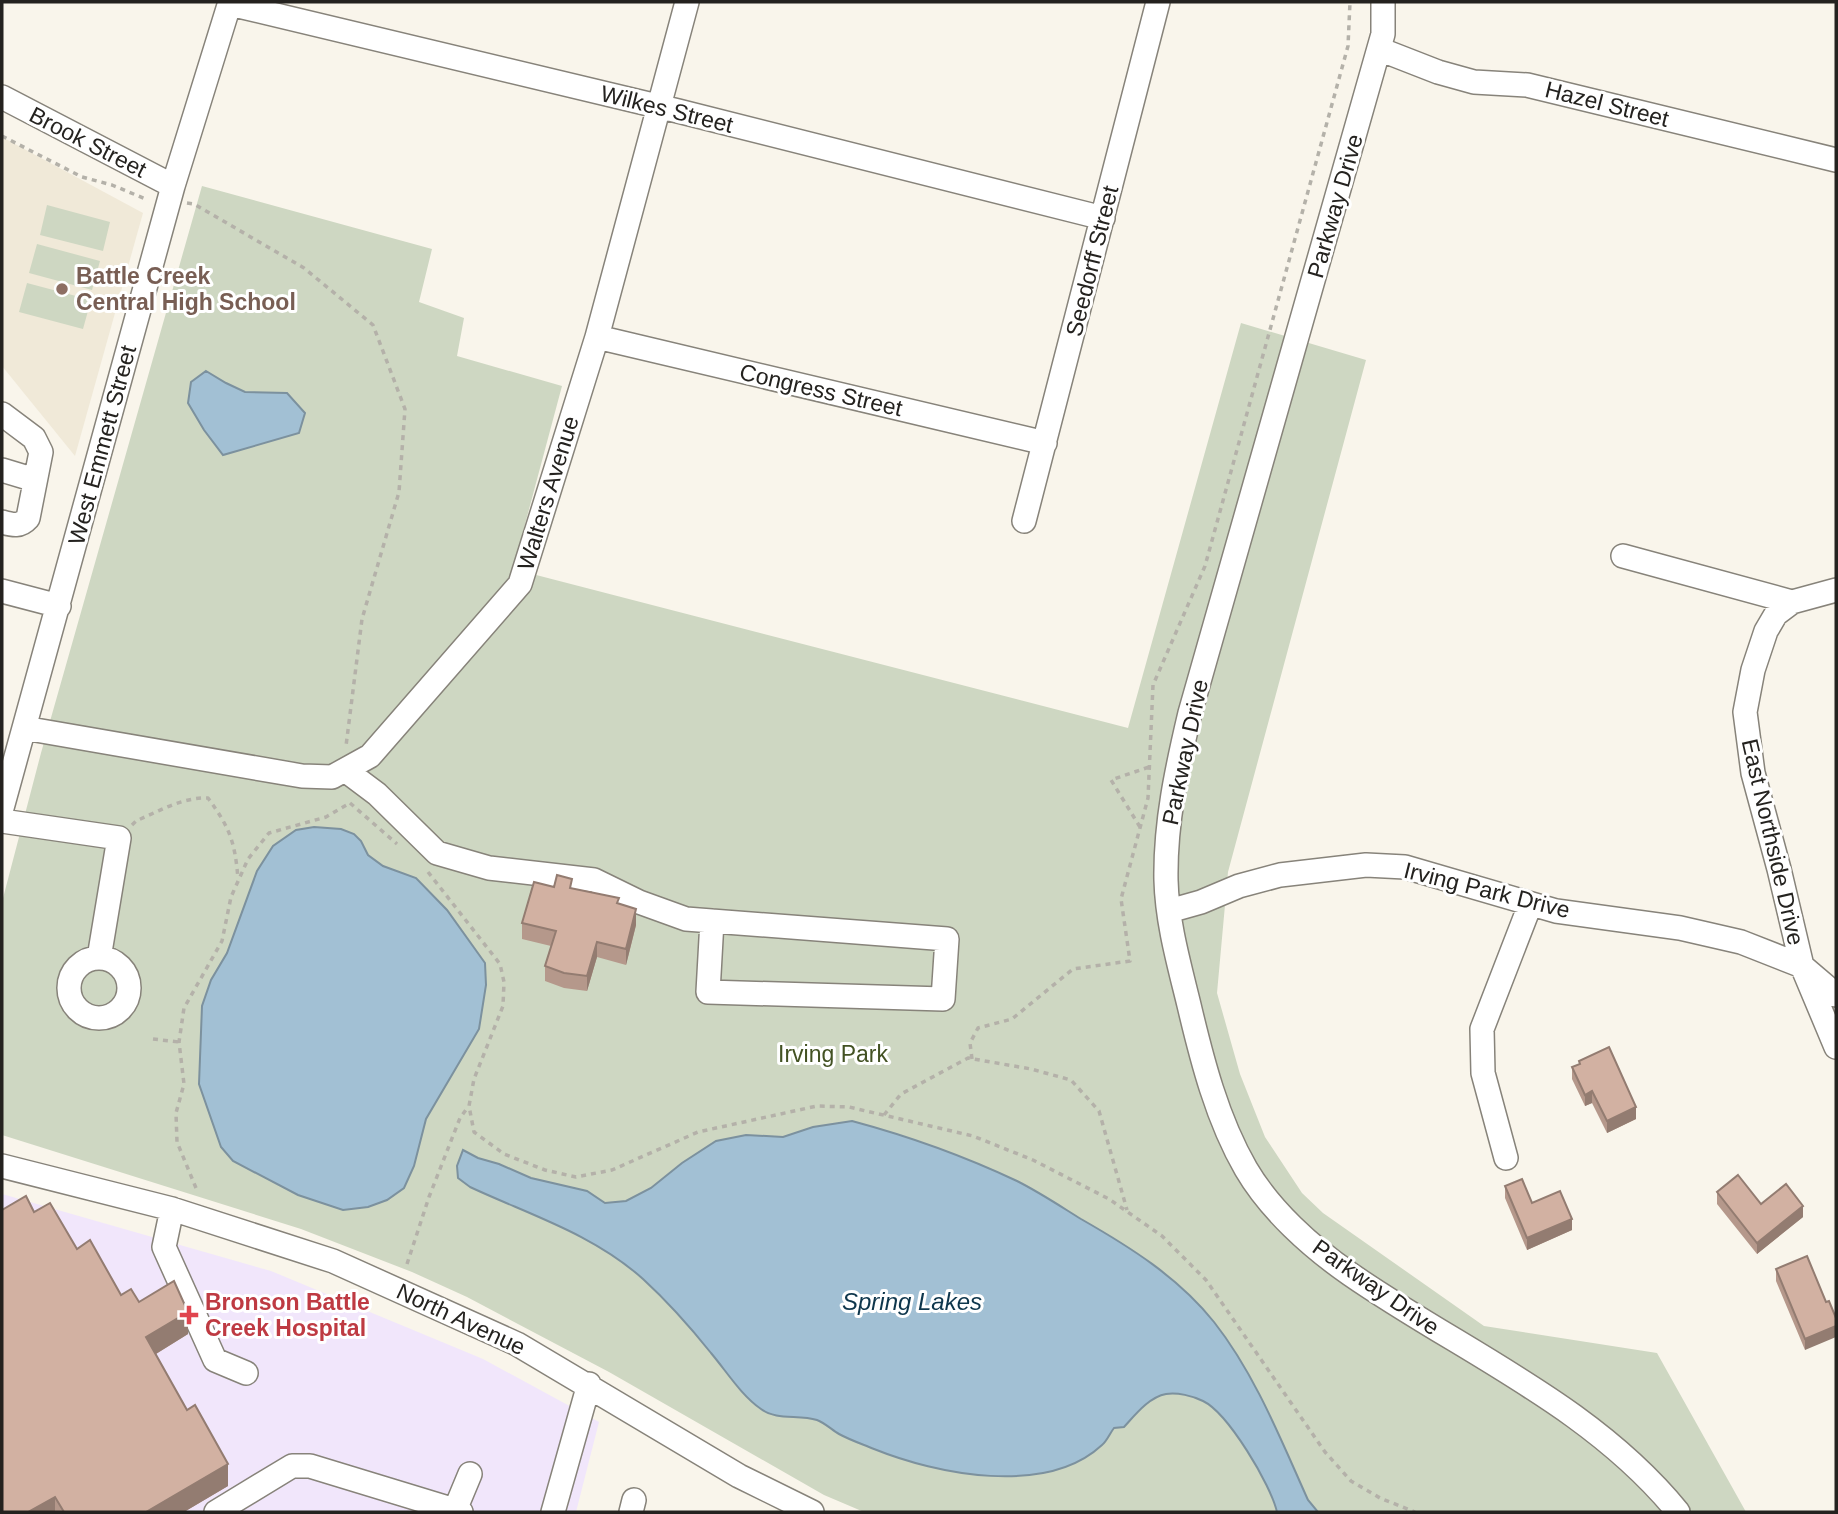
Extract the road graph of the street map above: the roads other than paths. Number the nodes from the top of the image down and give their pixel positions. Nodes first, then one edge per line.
1 (687, 2) edge
2 (1158, 2) edge
3 (1383, 2) edge
4 (230, 3) edge
5 (1379, 49) junction
6 (2, 97) edge
7 (658, 106) junction
8 (1836, 160) edge
9 (173, 186) junction
10 (1103, 218) junction
11 (597, 337) junction
12 (2, 414) edge
13 (1045, 443) junction
14 (2, 470) edge
15 (35, 480) junction
16 (1024, 521) dead end
17 (2, 522) edge
18 (1623, 556) dead end
19 (1835, 588) edge
20 (2, 591) edge
21 (1792, 602) junction
22 (59, 606) junction
23 (24, 728) junction
24 (345, 770) junction
25 (2, 808) edge
26 (2, 821) edge
27 (1530, 905) junction
28 (1169, 911) junction
29 (712, 921) junction
30 (99, 958) dead end
31 (1802, 966) junction
32 (1836, 995) edge
33 (1836, 1047) edge
34 (1506, 1158) dead end
35 (2, 1166) edge
36 (172, 1209) junction
37 (246, 1373) dead end
38 (589, 1384) junction
39 (470, 1475) dead end
40 (458, 1511) edge
41 (216, 1512) edge
42 (553, 1512) edge
43 (812, 1512) edge
44 (1678, 1512) edge

1 - 7 street, Walters Avenue
2 - 10 street, Seedorff Street
3 - 5 street, Parkway Drive
4 - 7 street, Wilkes Street
4 - 9 street, West Emmett Street
5 - 8 street, Hazel Street
5 - 28 street, Parkway Drive
6 - 9 street, Brook Street
7 - 10 street, Wilkes Street
7 - 11 street, Walters Avenue
9 - 22 street, West Emmett Street
10 - 13 street, Seedorff Street
11 - 13 street, Congress Street
11 - 24 street, Walters Avenue
12 - 15 street
13 - 16 street, Seedorff Street
14 - 15 street
15 - 17 street
18 - 21 street
19 - 21 street
20 - 22 street
21 - 31 street, East Northside Drive
22 - 23 street, West Emmett Street
23 - 24 street, Walters Avenue
23 - 25 street, West Emmett Street
24 - 29 street
26 - 30 street
27 - 28 street, Irving Park Drive
27 - 31 street, Irving Park Drive
27 - 34 street
28 - 44 street, Parkway Drive
29 - 29 street
31 - 32 street, Irving Park Drive
31 - 33 street, East Northside Drive
35 - 36 street, North Avenue
36 - 37 street
36 - 38 street, North Avenue
38 - 42 street
38 - 43 street, North Avenue
39 - 40 street
40 - 41 street

